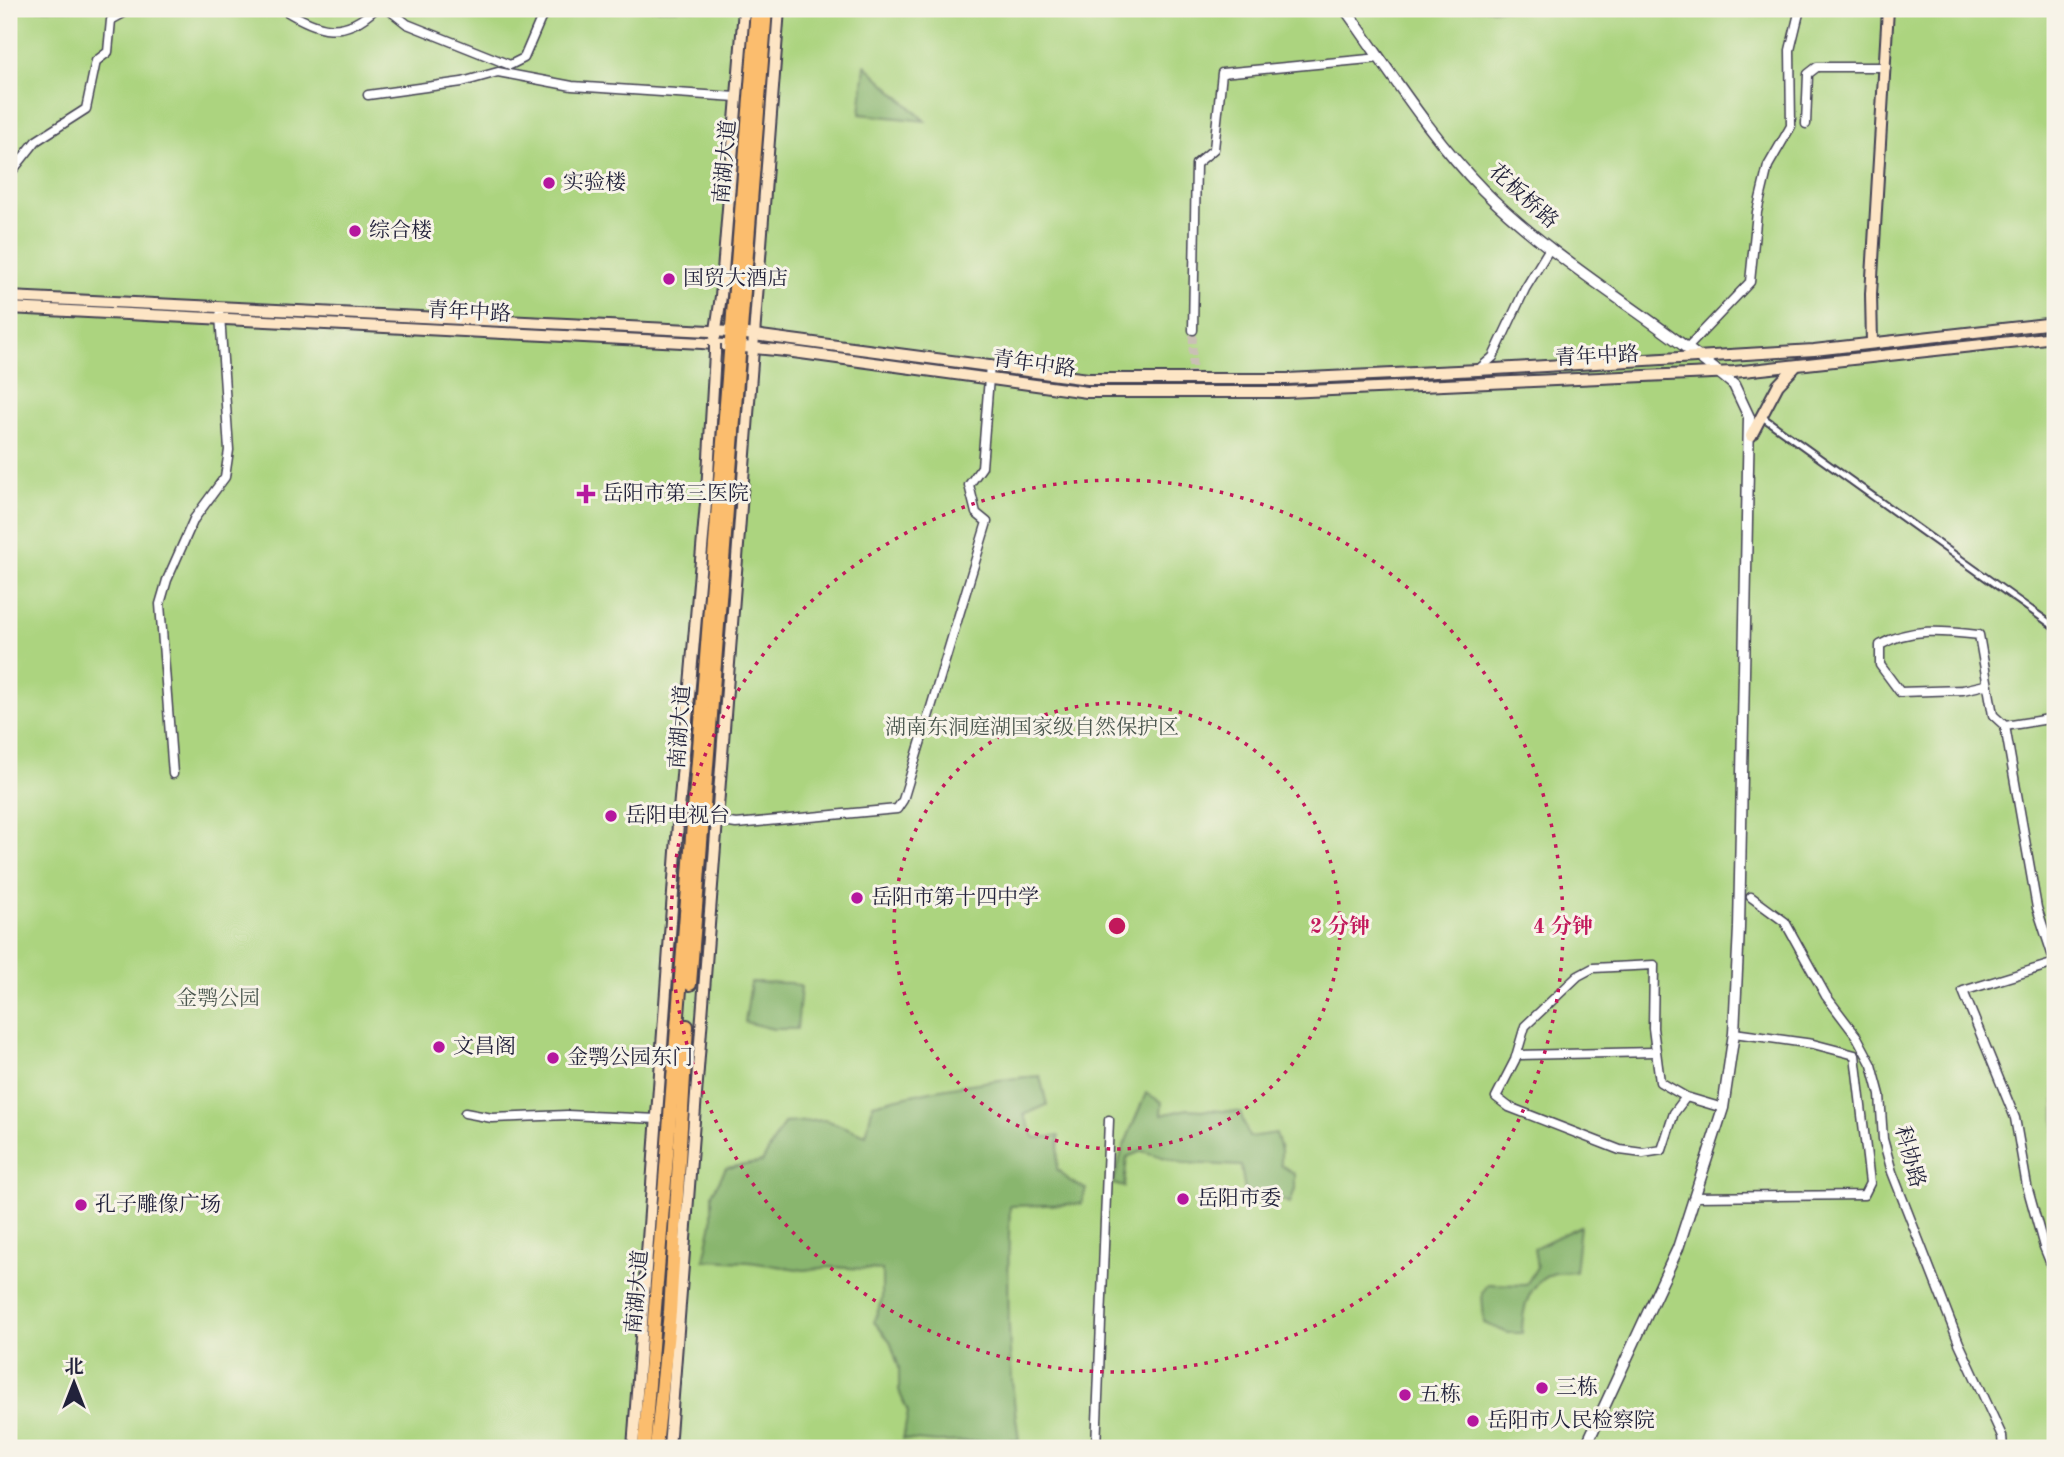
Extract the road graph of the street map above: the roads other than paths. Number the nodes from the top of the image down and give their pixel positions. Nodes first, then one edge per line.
1 (131, 9) edge
2 (283, 9) edge
3 (375, 9) edge
4 (388, 9) edge
5 (535, 9) edge
6 (744, 9) edge
7 (757, 9) edge
8 (766, 9) edge
9 (779, 9) edge
10 (1345, 9) edge
11 (1800, 9) edge
12 (1888, 9) edge
13 (545, 11) edge
14 (1380, 58) junction
15 (1886, 67) junction
16 (368, 96) dead end
17 (736, 97) junction
18 (1806, 124) dead end
19 (9, 175) edge
20 (1550, 248) junction
21 (9, 297) edge
22 (9, 309) edge
23 (220, 314) junction
24 (2055, 323) edge
25 (1193, 330) tunnel mouth
26 (716, 331) junction
27 (742, 333) junction
28 (2055, 337) edge
29 (1872, 343) junction
30 (741, 347) junction
31 (1691, 351) junction
32 (990, 365) junction
33 (1795, 367) junction
34 (1478, 370) junction
35 (1718, 372) junction
36 (989, 379) junction
37 (1761, 416) junction
38 (1751, 436) junction
39 (2055, 627) edge
40 (1985, 685) junction
41 (2055, 718) edge
42 (2004, 726) junction
43 (173, 774) dead end
44 (717, 821) junction
45 (1751, 897) dead end
46 (2055, 963) edge
47 (1734, 1033) junction
48 (1654, 1052) junction
49 (1518, 1055) junction
50 (1686, 1097) junction
51 (1723, 1108) junction
52 (465, 1113) dead end
53 (658, 1119) junction
54 (1109, 1120) dead end
55 (1694, 1196) junction
56 (2055, 1274) edge
57 (644, 1447) edge
58 (669, 1448) edge
59 (1096, 1448) edge
60 (1585, 1448) edge
61 (2003, 1448) edge

1 - 19 street
2 - 3 street
4 - 13 street
5 - 13 street
6 - 17 main road
7 - 27 main road, 南湖大道
8 - 27 main road, 南湖大道
9 - 27 main road
10 - 14 street, 花板桥路
11 - 31 street
12 - 15 main road
14 - 20 street, 花板桥路
14 - 25 street
15 - 18 street
15 - 29 main road
16 - 17 street
17 - 26 main road
20 - 31 street, 花板桥路
20 - 34 street
21 - 23 main road, 青年中路
22 - 23 main road, 青年中路
23 - 26 main road, 青年中路
23 - 30 main road, 青年中路
23 - 43 street
24 - 29 main road, 青年中路
26 - 27 main road, 青年中路
26 - 53 main road
27 - 30 main road, 南湖大道
27 - 30 main road
27 - 32 main road, 青年中路
28 - 33 main road, 青年中路
29 - 31 main road, 青年中路
30 - 36 main road, 青年中路
30 - 44 main road
30 - 57 main road, 南湖大道
31 - 34 main road, 青年中路
31 - 35 street, 花板桥路
32 - 34 main road, 青年中路
32 - 36 street
33 - 35 main road, 青年中路
33 - 37 main road
35 - 36 main road, 青年中路
35 - 38 street, 花板桥路
36 - 44 street
37 - 38 main road
37 - 39 street
38 - 47 street, 花板桥路
40 - 40 street
40 - 42 street
41 - 42 street
42 - 46 street
44 - 58 main road
45 - 61 street, 科协路
46 - 56 street
47 - 51 street, 花板桥路
47 - 55 street
48 - 49 street
48 - 49 street
48 - 50 street
49 - 50 street
50 - 51 street
51 - 55 street, 花板桥路
52 - 53 street
53 - 57 main road
54 - 59 street
55 - 60 street, 花板桥路

